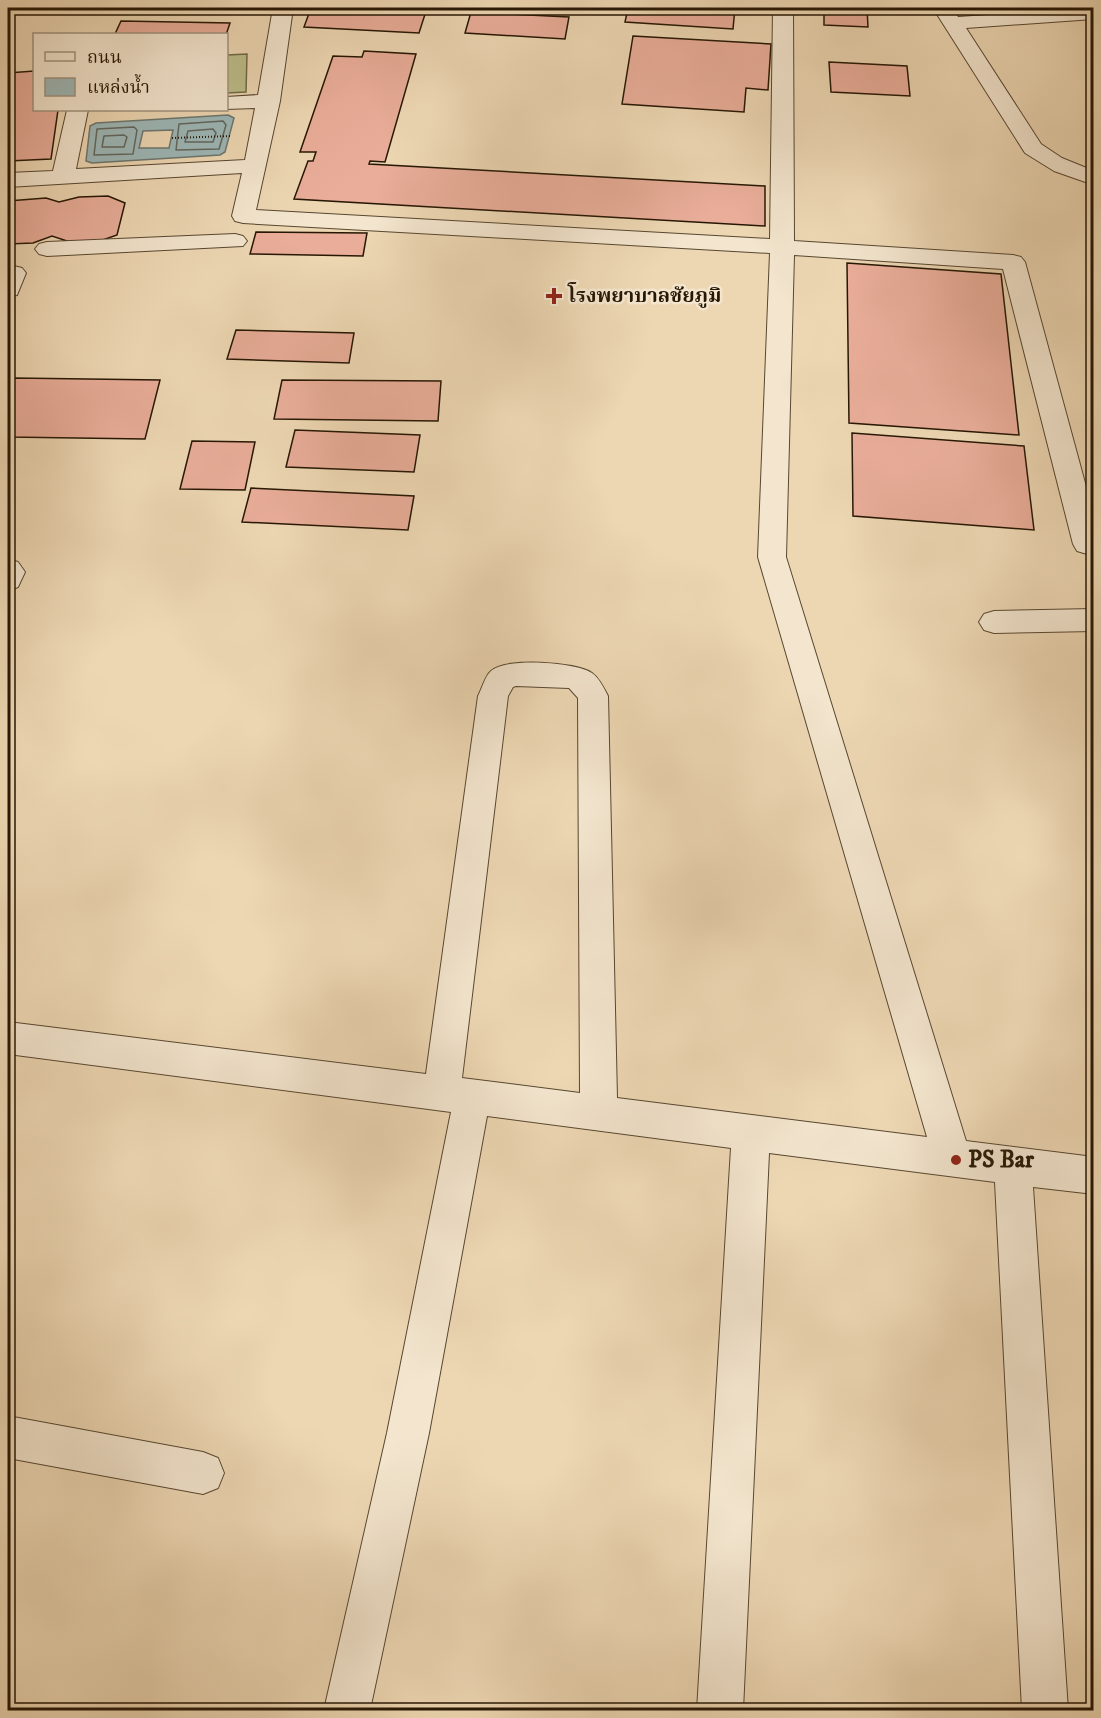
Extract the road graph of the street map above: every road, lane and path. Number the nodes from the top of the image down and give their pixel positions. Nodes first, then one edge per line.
1 (283, 8) edge
2 (783, 8) edge
3 (1094, 13) edge
4 (948, 15) edge
5 (269, 101) junction
6 (228, 103) edge
7 (77, 111) edge
8 (229, 136) dead end
9 (172, 138) dead end
10 (256, 166) junction
11 (63, 177) junction
12 (1094, 178) edge
13 (8, 180) edge
14 (235, 241) dead end
15 (782, 247) junction
16 (46, 249) dead end
17 (1087, 544) dead end
18 (8, 569) edge
19 (8, 580) edge
20 (1094, 620) edge
21 (994, 622) dead end
22 (8, 1038) edge
23 (457, 1095) junction
24 (599, 1113) junction
25 (751, 1132) junction
26 (952, 1158) junction
27 (1013, 1166) junction
28 (1094, 1176) edge
29 (8, 1437) edge
30 (203, 1473) dead end
31 (347, 1710) edge
32 (720, 1710) edge
33 (1045, 1710) edge

1 - 5 street
2 - 15 street
3 - 4 street
4 - 12 street
5 - 6 street
5 - 10 street
7 - 11 street
8 - 9 path
10 - 11 street
10 - 15 street
11 - 13 street
14 - 16 street
15 - 17 street
15 - 26 street
18 - 19 street
20 - 21 street
22 - 23 street
23 - 24 street
23 - 24 street
23 - 31 street
24 - 25 street
25 - 26 street
25 - 32 street
26 - 27 street
27 - 28 street
27 - 33 street
29 - 30 street

